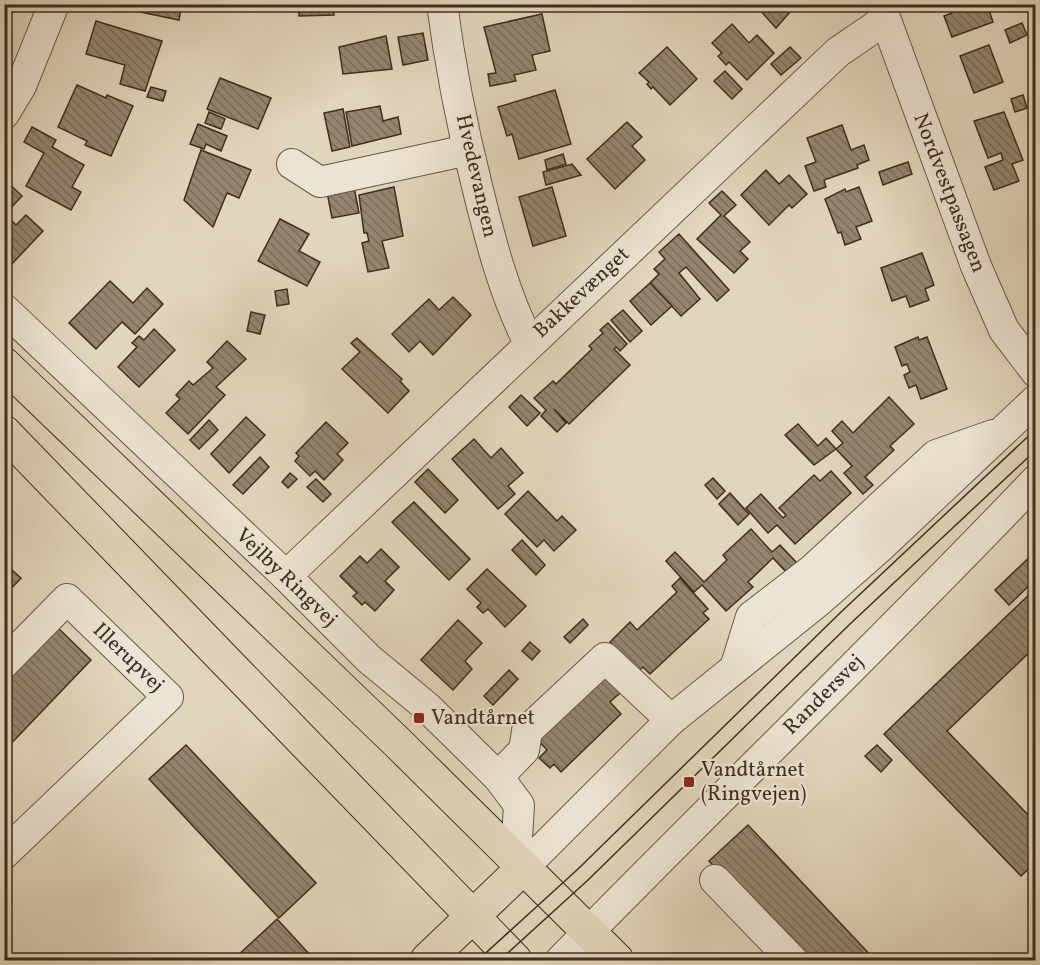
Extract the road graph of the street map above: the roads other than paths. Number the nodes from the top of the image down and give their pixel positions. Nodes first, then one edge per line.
1 (54, 4) edge
2 (442, 4) edge
3 (883, 12) edge
4 (4, 114) edge
5 (468, 150) junction
6 (292, 164) dead end
7 (4, 309) edge
8 (529, 343) junction
9 (4, 364) edge
10 (1035, 372) edge
11 (1035, 400) edge
12 (4, 432) edge
13 (1035, 480) edge
14 (286, 576) junction
15 (4, 663) edge
16 (671, 720) junction
17 (498, 777) junction
18 (4, 854) edge
19 (524, 867) junction
20 (715, 880) dead end
21 (471, 918) junction
22 (589, 932) junction
23 (427, 960) edge
24 (515, 960) edge
25 (561, 960) edge
26 (617, 960) edge
27 (792, 960) edge

1 - 4 street
2 - 5 street, Hvedevangen
3 - 8 street, Bakkevænget
3 - 10 street, Nordvestpassagen
5 - 6 street
5 - 8 street, Hvedevangen
7 - 14 street, Vejlby Ringvej
8 - 14 street, Bakkevænget
9 - 19 main road, Vejlby Ringvej
11 - 16 street
12 - 21 main road
13 - 22 street, Randersvej
14 - 17 street, Vejlby Ringvej
15 - 18 street, Illerupvej
16 - 17 street
16 - 19 street
17 - 19 street, Vejlby Ringvej
19 - 21 main road
19 - 22 main road, Vejlby Ringvej
20 - 27 street
21 - 23 main road
21 - 24 main road
22 - 25 street, Randersvej
22 - 26 main road, Vejlby Ringvej

